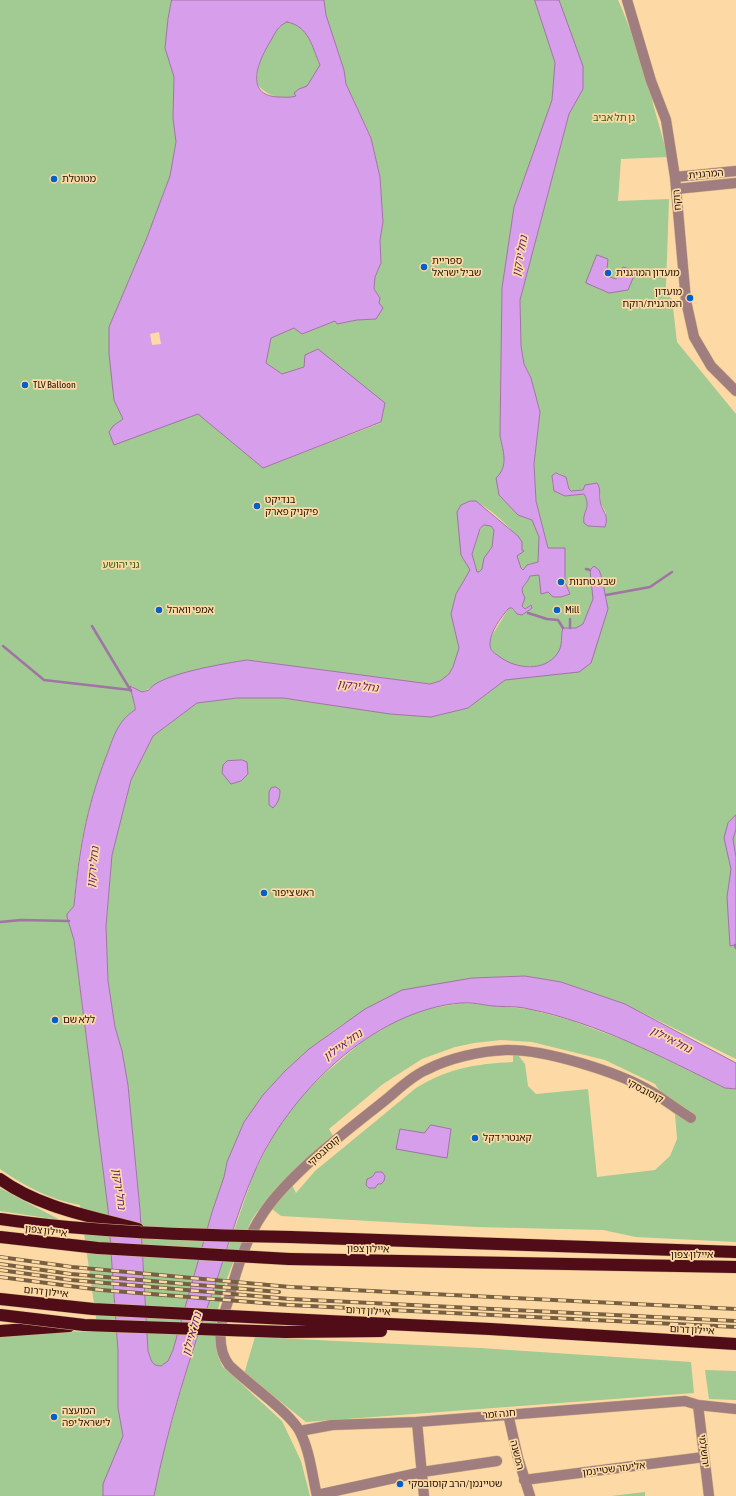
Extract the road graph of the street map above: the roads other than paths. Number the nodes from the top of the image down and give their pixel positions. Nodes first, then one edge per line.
1 (627, 0) edge
2 (736, 171) edge
3 (675, 177) junction
4 (736, 183) edge
5 (676, 189) junction
6 (736, 391) edge
7 (691, 1118) dead end
8 (0, 1179) edge
9 (0, 1219) edge
10 (156, 1234) junction
11 (0, 1237) edge
12 (736, 1253) edge
13 (736, 1267) edge
14 (0, 1299) edge
15 (0, 1315) edge
16 (84, 1325) junction
17 (490, 1329) junction
18 (0, 1331) edge
19 (736, 1344) edge
20 (698, 1405) junction
21 (736, 1409) edge
22 (508, 1414) junction
23 (417, 1422) junction
24 (300, 1431) junction
25 (704, 1457) junction
26 (497, 1461) dead end
27 (422, 1472) junction
28 (524, 1480) junction
29 (317, 1496) edge
30 (424, 1496) edge
31 (530, 1496) edge
32 (709, 1496) edge

1 - 3 street, רוקח
2 - 3 street, המרגנית
3 - 5 street, רוקח
4 - 5 street, המרגנית
5 - 6 street, רוקח
7 - 24 street, קוסובסקי
8 - 10 highway, bridge
9 - 10 highway, bridge
10 - 12 highway, bridge
11 - 13 highway, איילון צפון, bridge
14 - 17 highway, איילון דרום, bridge
15 - 16 highway, bridge
16 - 17 highway, bridge
16 - 18 highway, bridge
17 - 19 highway, איילון דרום
20 - 21 street, חנה זמר
20 - 22 street, חנה זמר
20 - 25 street, ירושלמי
22 - 23 street, חנה זמר
22 - 28 street, המשנה
23 - 24 street, חנה זמר
23 - 27 street
24 - 29 street, קוסובסקי
25 - 28 street, אליעזר שטיינמן
25 - 32 street, ירושלמי
26 - 27 street
27 - 29 street
27 - 30 street
28 - 31 street, המשנה

